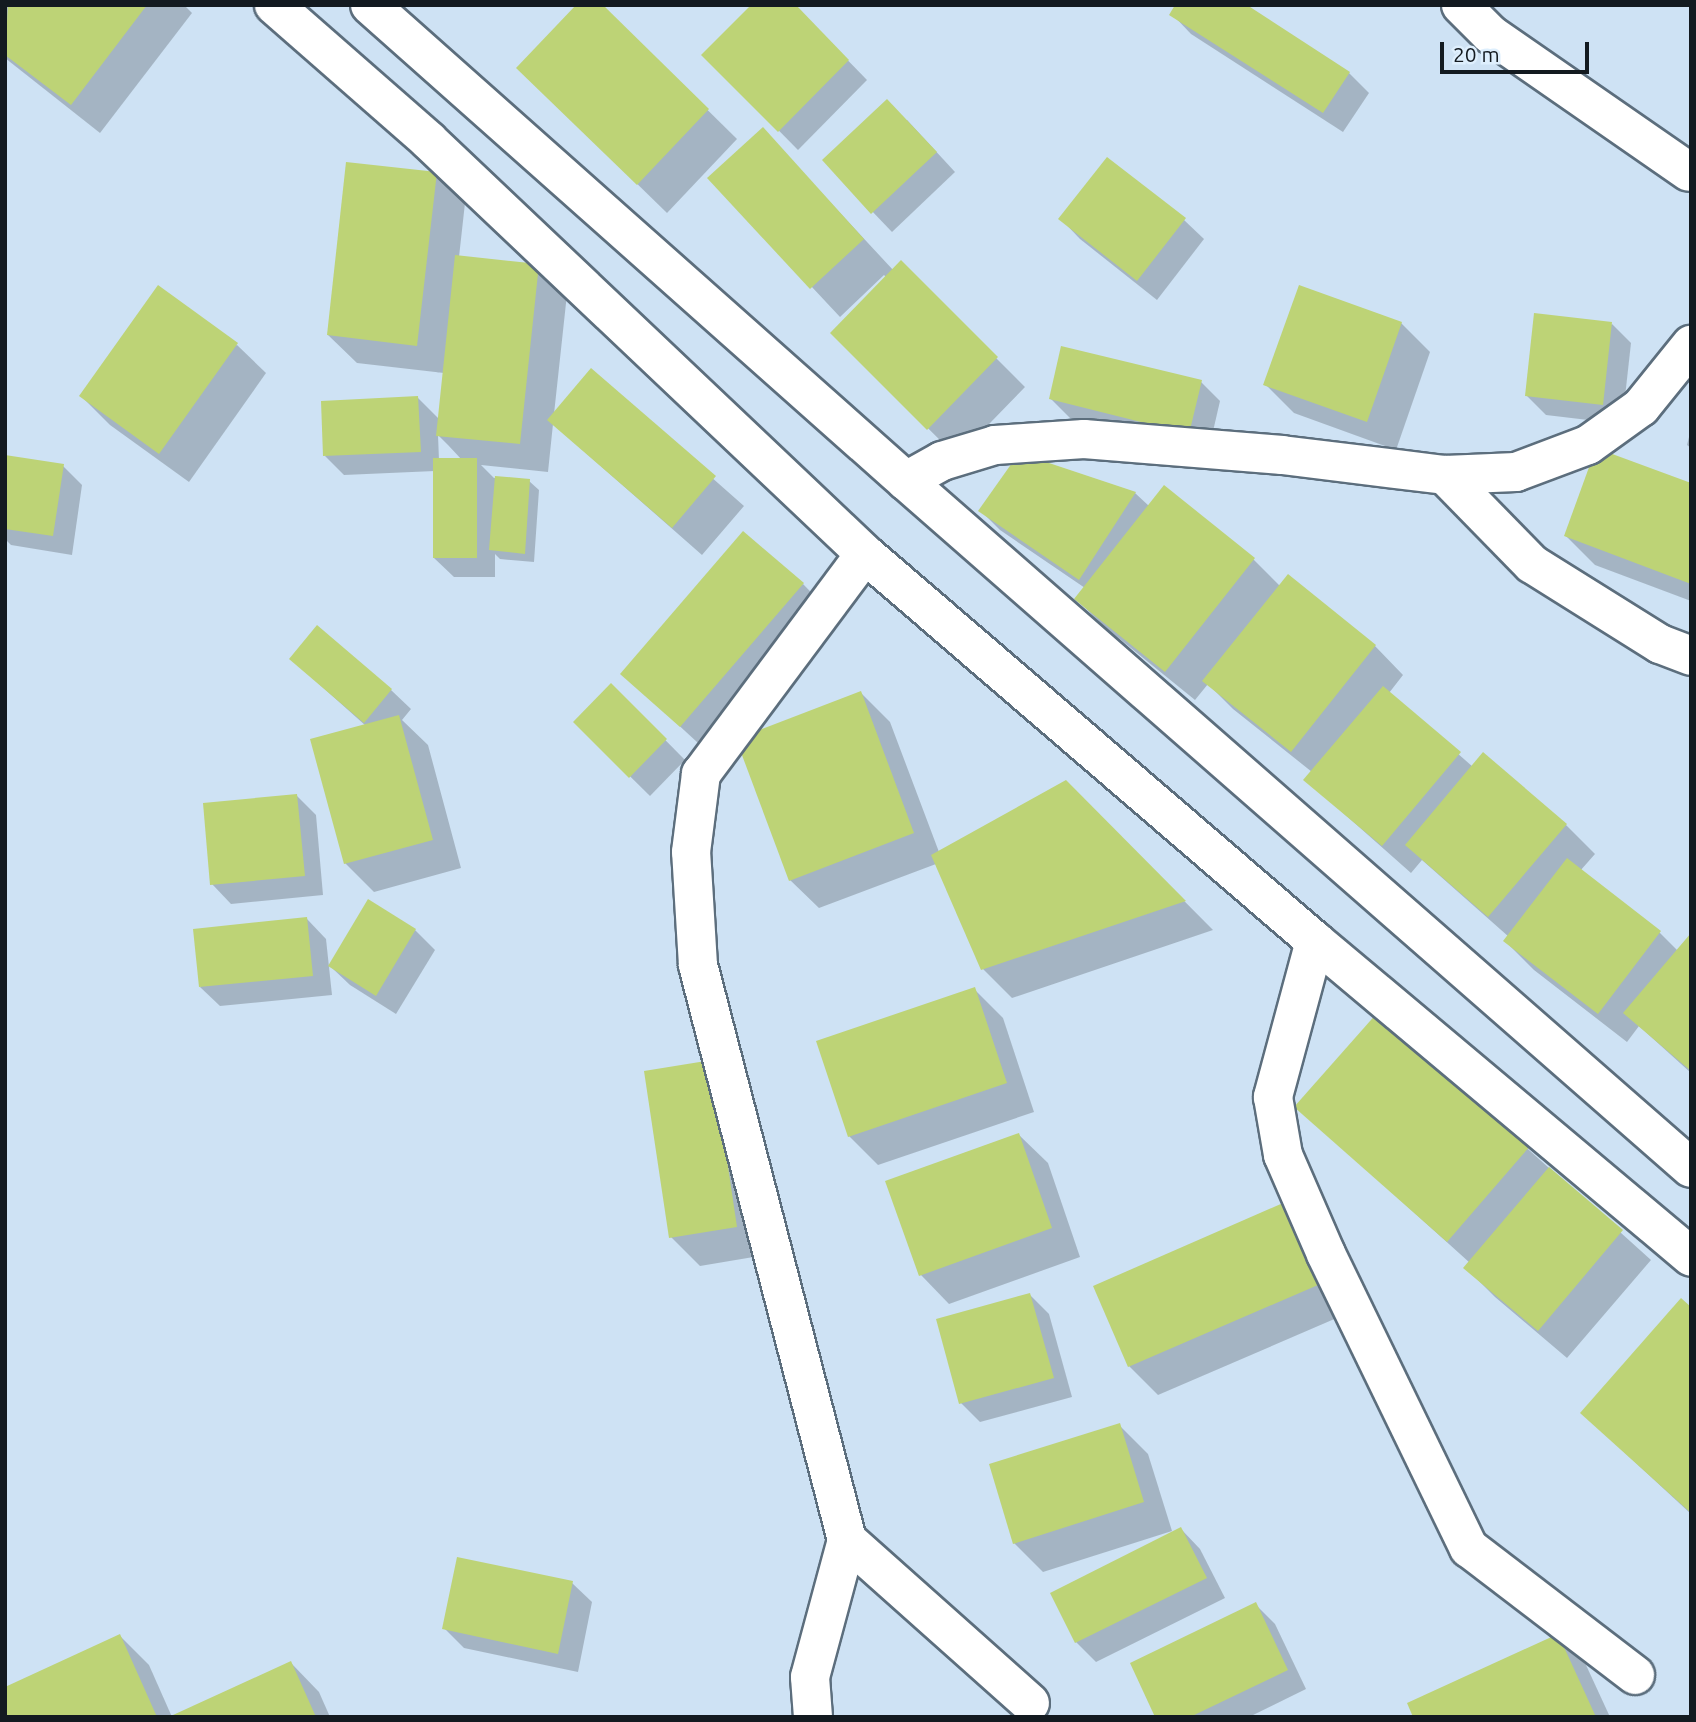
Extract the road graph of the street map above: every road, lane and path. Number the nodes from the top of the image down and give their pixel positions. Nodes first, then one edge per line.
1 (274, 5) edge
2 (370, 5) edge
3 (1461, 5) edge
4 (1689, 172) edge
5 (1691, 345) edge
6 (1445, 475) junction
7 (906, 481) junction
8 (865, 554) junction
9 (1691, 656) edge
10 (1314, 941) junction
11 (1691, 1168) edge
12 (1691, 1256) edge
13 (847, 1540) junction
14 (1635, 1675) dead end
15 (1030, 1703) dead end
16 (813, 1717) edge

1 - 8 street
2 - 7 street
3 - 4 street
5 - 6 street
6 - 7 street
6 - 9 street
7 - 11 street
8 - 10 street
8 - 13 street
10 - 12 street
10 - 14 street
13 - 15 street
13 - 16 street

